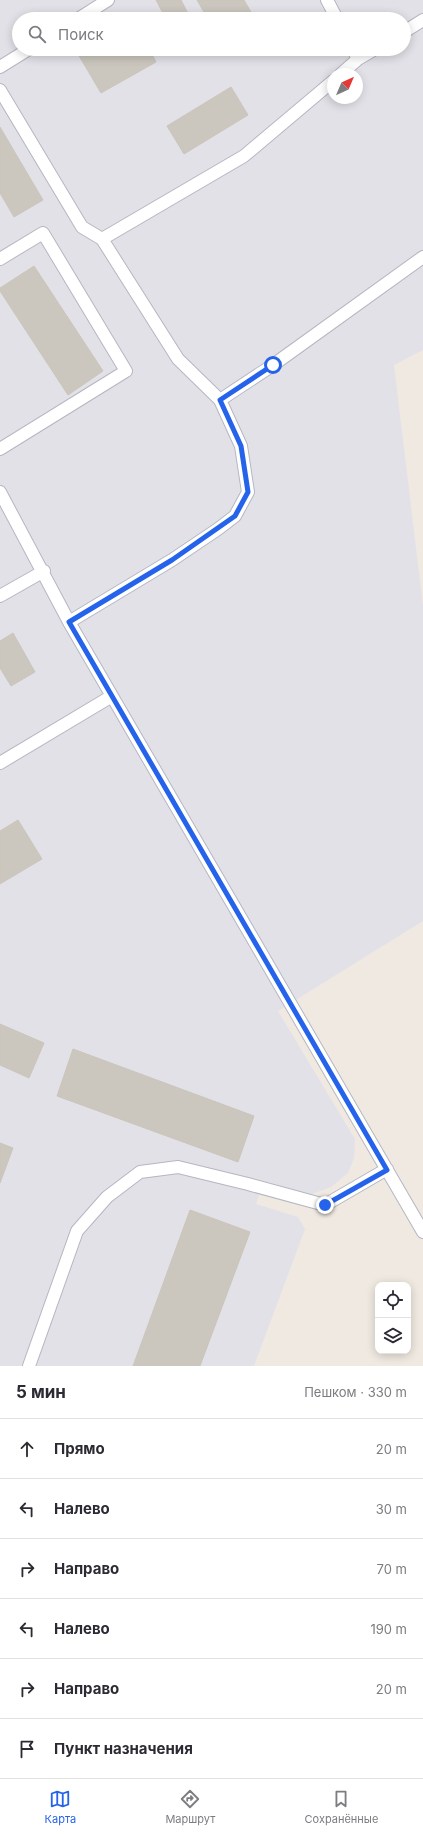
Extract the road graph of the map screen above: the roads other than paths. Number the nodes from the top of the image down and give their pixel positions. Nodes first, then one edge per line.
1 (108, 0) edge
2 (328, 0) edge
3 (89, 12) edge
4 (334, 12) edge
5 (423, 20) edge
6 (411, 28) edge
7 (18, 56) edge
8 (354, 56) edge
9 (0, 67) edge
10 (346, 68) edge
11 (327, 86) edge
12 (0, 90) edge
13 (102, 239) junction
14 (423, 257) edge
15 (0, 259) edge
16 (220, 400) junction
17 (0, 448) edge
18 (0, 492) edge
19 (44, 571) junction
20 (0, 596) edge
21 (69, 622) junction
22 (112, 696) junction
23 (0, 762) edge
24 (387, 1170) junction
25 (423, 1232) edge
26 (29, 1366) edge

1 - 3 lane
2 - 4 lane
5 - 6 lane
7 - 9 lane
8 - 10 lane
11 - 13 lane
12 - 13 lane
13 - 16 lane
14 - 16 lane
15 - 17 lane
16 - 21 lane
18 - 19 lane
19 - 20 lane
19 - 21 lane
21 - 22 lane
22 - 23 lane
22 - 24 lane
24 - 25 lane
24 - 26 lane

